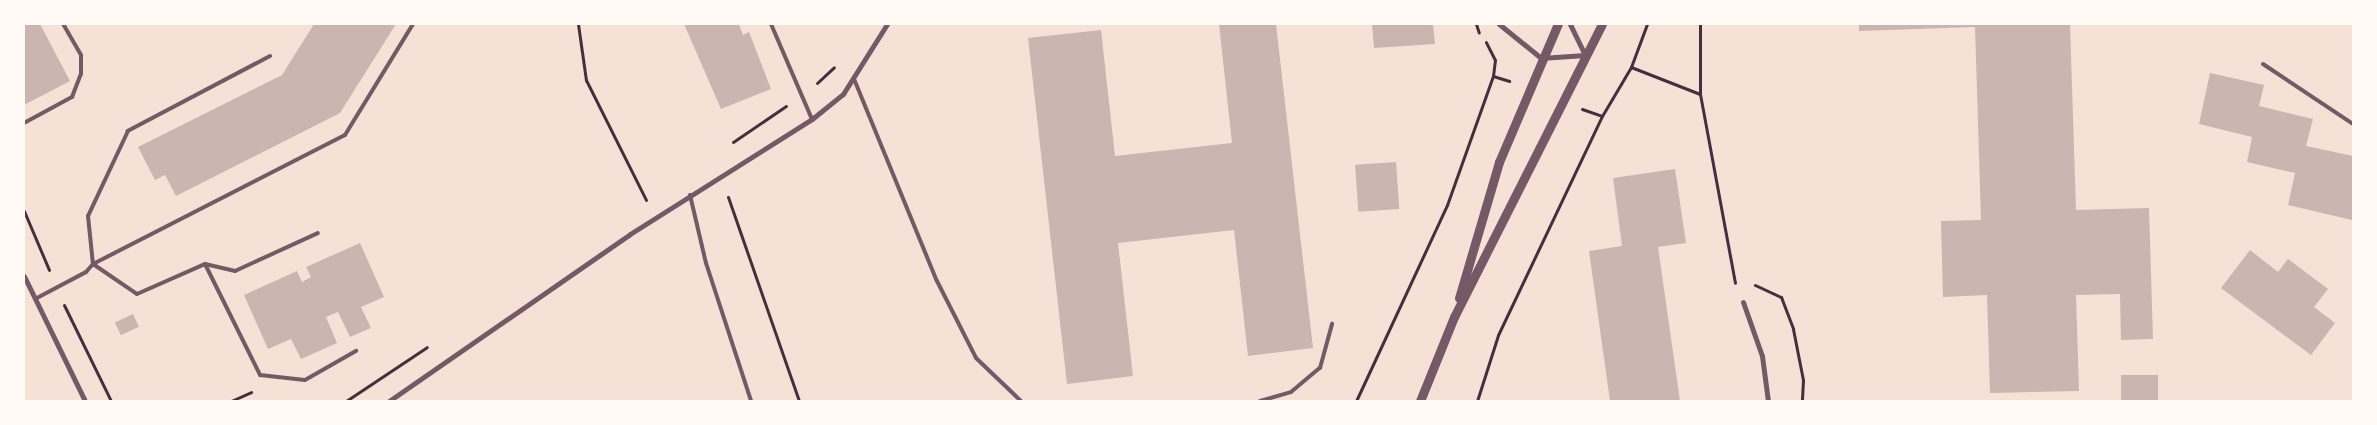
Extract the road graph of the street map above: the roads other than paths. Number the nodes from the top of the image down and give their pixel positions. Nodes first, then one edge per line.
1 (63, 24) edge
2 (413, 24) edge
3 (771, 24) edge
4 (887, 24) edge
5 (1499, 24) edge
6 (1558, 24) edge
7 (1570, 24) edge
8 (1602, 24) edge
9 (1585, 55) junction
10 (270, 56) dead end
11 (1541, 58) junction
12 (2263, 64) dead end
13 (854, 78) junction
14 (812, 119) junction
15 (24, 122) edge
16 (2353, 124) edge
17 (690, 195) junction
18 (318, 233) dead end
19 (92, 264) junction
20 (205, 264) junction
21 (24, 276) edge
22 (35, 299) junction
23 (1743, 302) road end
24 (1454, 317) junction
25 (1332, 324) dead end
26 (356, 351) dead end
27 (85, 401) edge
28 (389, 401) edge
29 (751, 401) edge
30 (1021, 401) edge
31 (1260, 401) edge
32 (1420, 401) edge
33 (1768, 401) edge

1 - 15 lane
2 - 19 lane
3 - 14 lane
4 - 13 street
5 - 11 street
6 - 11 street
7 - 9 street
8 - 9 street
9 - 11 street
9 - 24 street
10 - 19 lane
11 - 24 street
12 - 16 lane
13 - 14 street
13 - 30 lane
14 - 17 street
17 - 28 street
17 - 29 lane
18 - 20 lane
19 - 20 lane
19 - 22 lane
20 - 26 lane
21 - 22 street
22 - 27 street
23 - 33 street
24 - 32 street
25 - 31 lane

